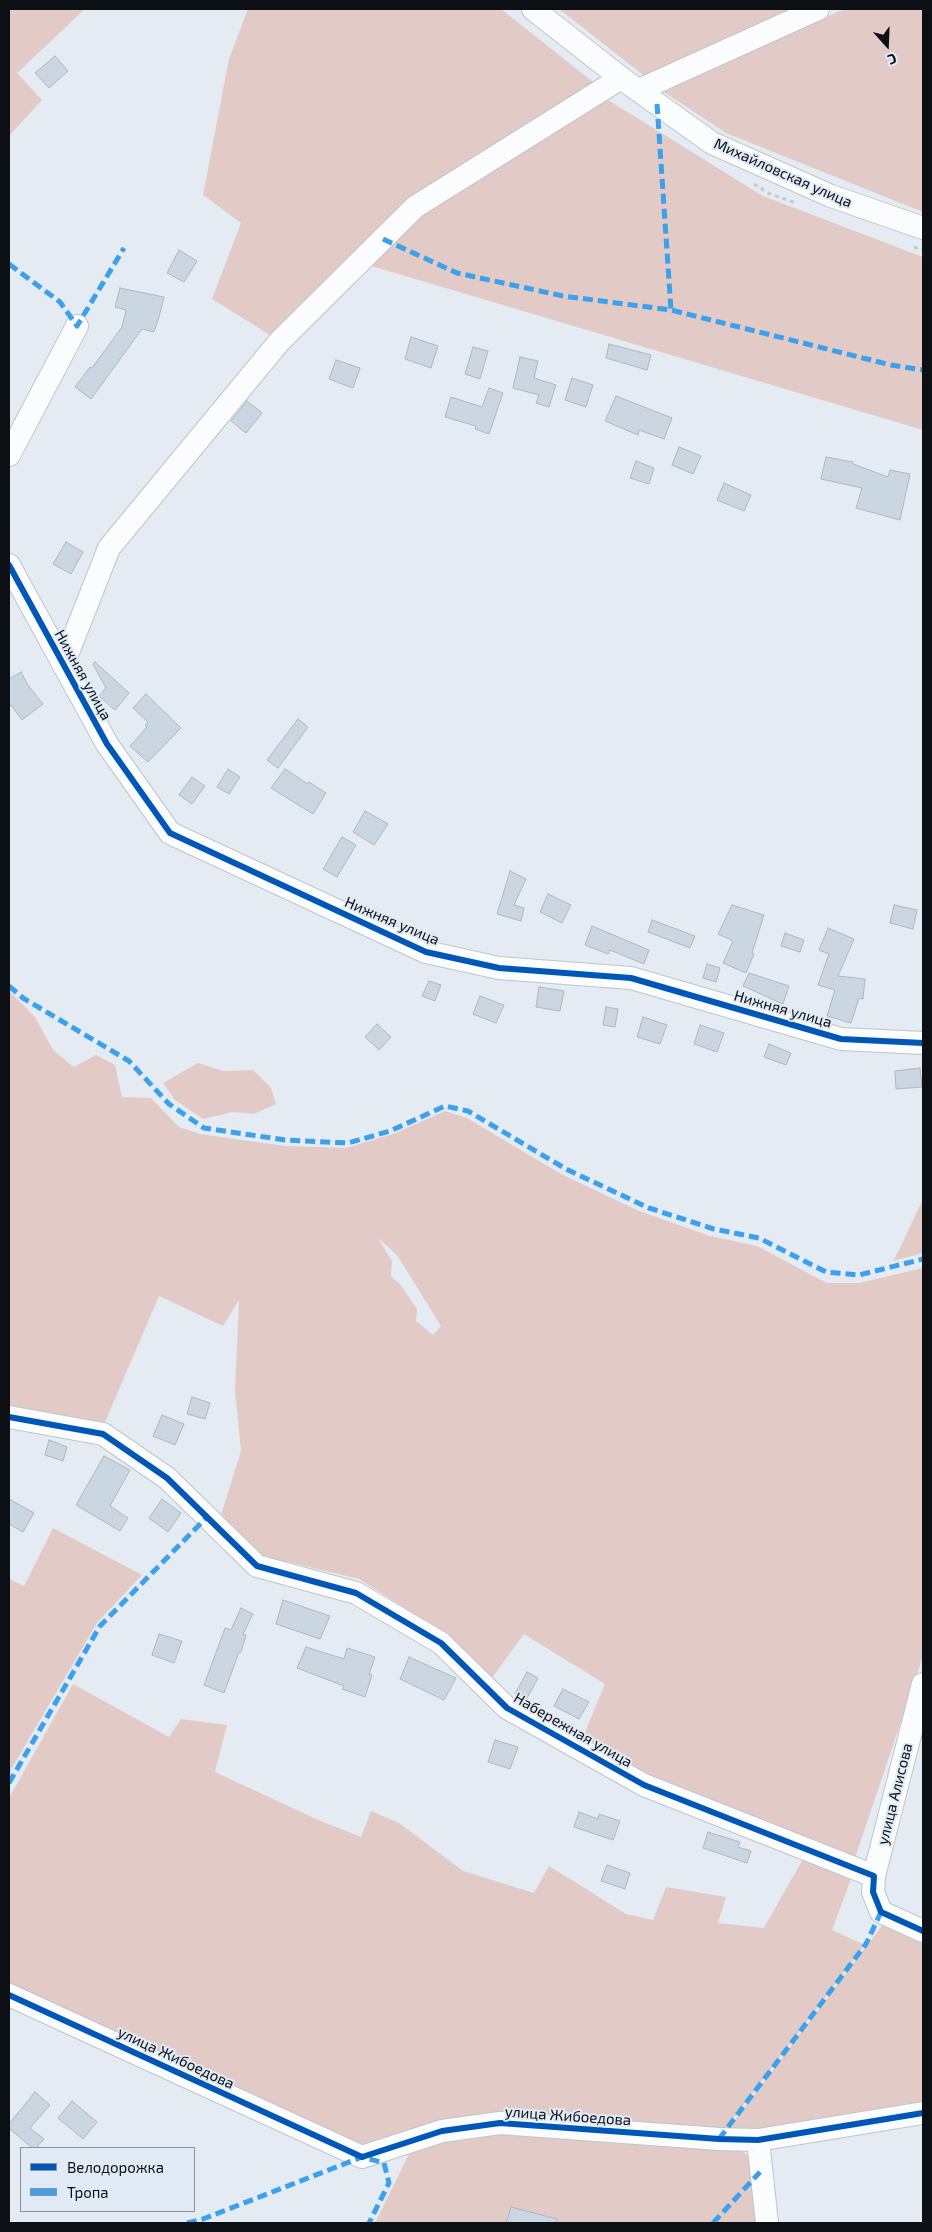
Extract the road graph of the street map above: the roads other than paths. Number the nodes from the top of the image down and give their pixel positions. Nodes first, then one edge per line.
1 (533, 9) edge
2 (818, 9) edge
3 (630, 84) junction
4 (923, 228) edge
5 (77, 326) dead end
6 (9, 455) edge
7 (9, 565) edge
8 (63, 665) junction
9 (923, 1043) edge
10 (9, 1417) edge
11 (923, 1684) edge
12 (874, 1876) junction
13 (923, 1931) edge
14 (9, 1995) edge
15 (923, 2114) edge
16 (758, 2140) junction
17 (767, 2223) edge

1 - 3 street, Михайловская улица
2 - 3 street
3 - 4 street, Михайловская улица
3 - 8 street
5 - 6 street
7 - 8 street, Нижняя улица
8 - 9 street, Нижняя улица
10 - 12 street, Набережная улица
11 - 12 street, улица Алисова
12 - 13 street
14 - 16 street, улица Жибоедова
15 - 16 street, улица Жибоедова
16 - 17 street

